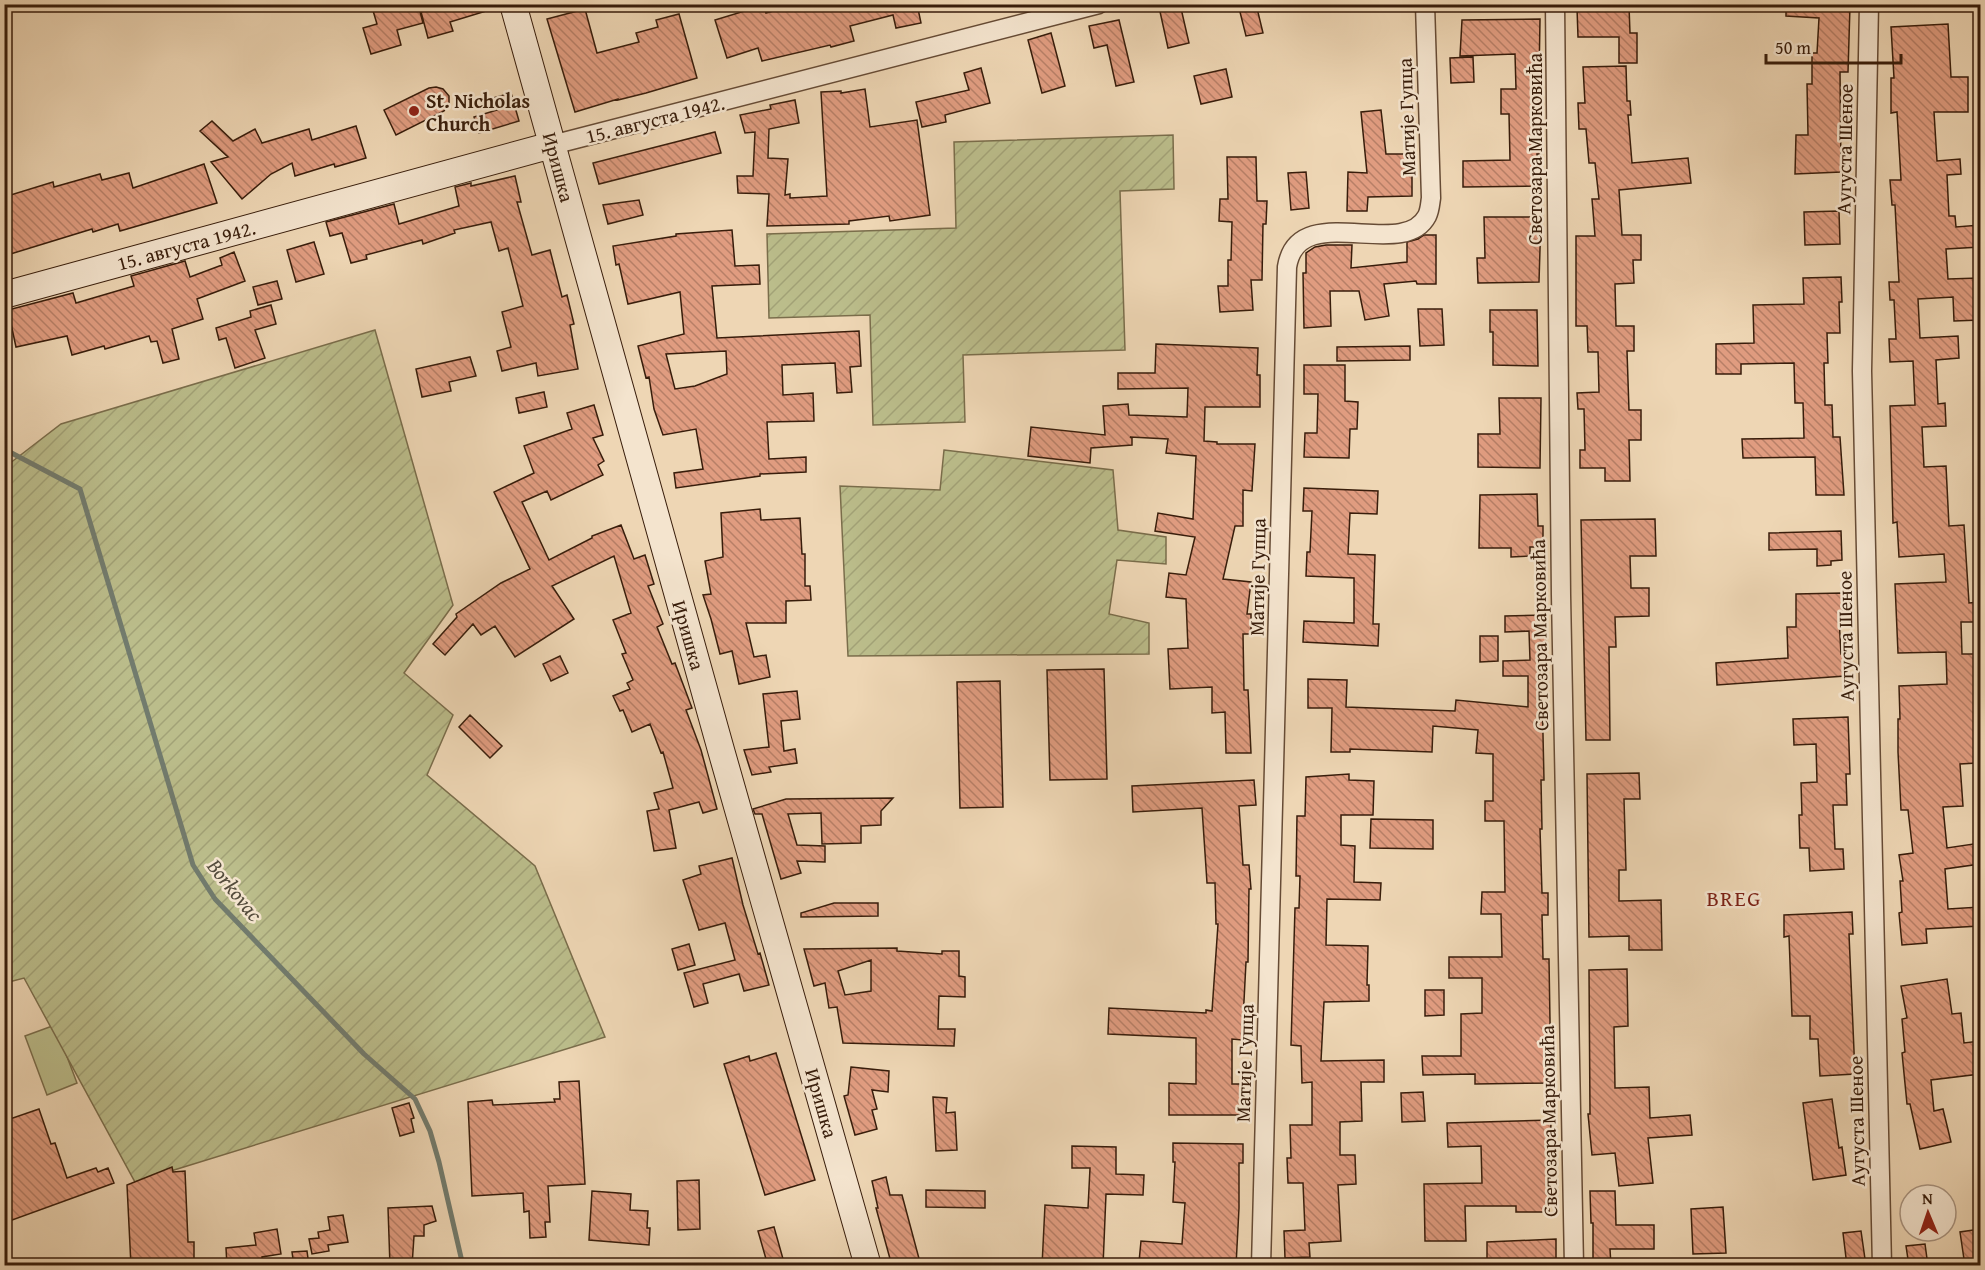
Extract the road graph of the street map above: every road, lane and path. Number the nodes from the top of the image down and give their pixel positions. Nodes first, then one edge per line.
1 (513, 4) edge
2 (1099, 4) edge
3 (1425, 4) edge
4 (1555, 4) edge
5 (1869, 4) edge
6 (552, 145) junction
7 (4, 295) edge
8 (868, 1266) edge
9 (1261, 1266) edge
10 (1574, 1266) edge
11 (1882, 1266) edge

1 - 6 street, Иришка
2 - 6 street, 15. августа 1942.
3 - 9 street, Матије Гупца
4 - 10 street, Светозара Марковића
5 - 11 street, Аугуста Шеное
6 - 7 street, 15. августа 1942.
6 - 8 street, Иришка

